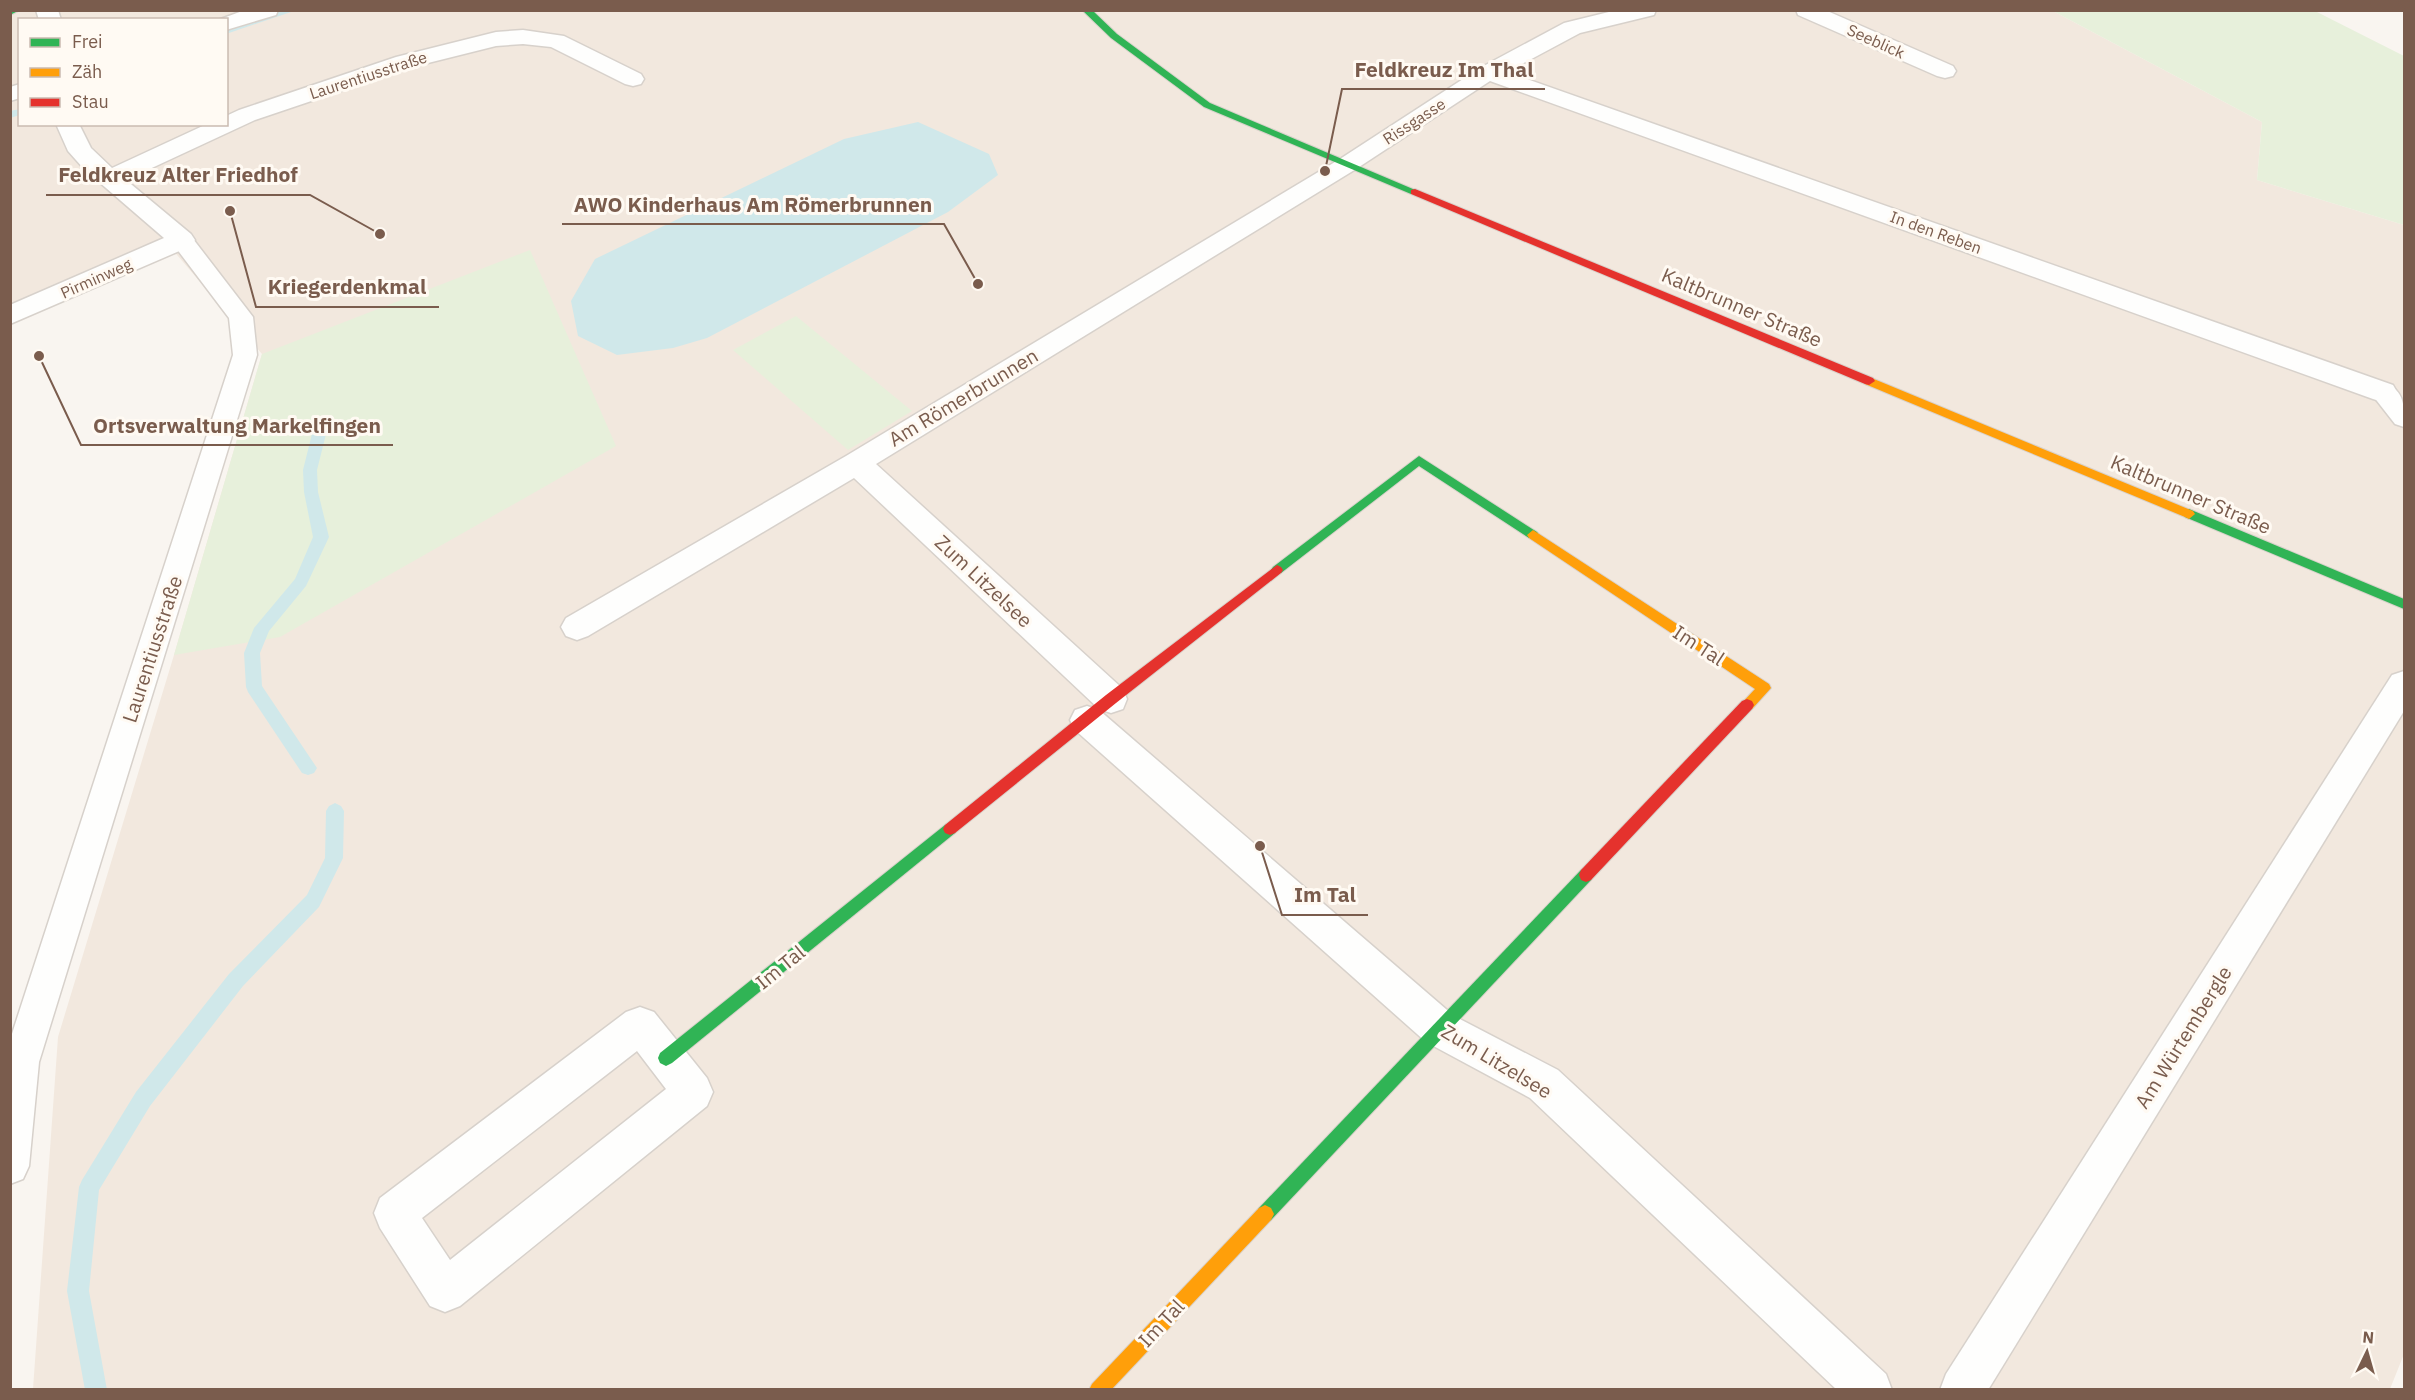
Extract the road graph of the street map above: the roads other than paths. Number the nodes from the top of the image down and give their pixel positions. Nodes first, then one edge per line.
1 (16, 10) edge
2 (268, 10) edge
3 (1086, 10) edge
4 (1646, 10) edge
5 (1806, 10) edge
6 (10, 12) edge
7 (228, 23) edge
8 (1945, 72) dead end
9 (1488, 73) junction
10 (633, 79) dead end
11 (228, 124) edge
12 (69, 126) edge
13 (223, 126) edge
14 (1348, 164) junction
15 (109, 179) junction
16 (182, 240) junction
17 (10, 315) edge
18 (2383, 392) joint
19 (2404, 418) edge
20 (856, 463) junction
21 (2404, 604) edge
22 (577, 627) dead end
23 (2404, 684) edge
24 (1099, 710) junction
25 (1440, 1029) junction
26 (666, 1058) junction
27 (10, 1166) edge
28 (1098, 1389) edge
29 (1870, 1389) edge
30 (1962, 1389) edge

1 - 6 street
2 - 7 street
3 - 14 street, Kaltbrunner Straße
4 - 9 street, Rissgasse
5 - 8 street, Seeblick
9 - 14 street, Rissgasse
9 - 18 street, In den Reben
10 - 11 street, Laurentiusstraße
12 - 15 street, Laurentiusstraße
13 - 15 street, Laurentiusstraße
14 - 20 street, Am Römerbrunnen
14 - 21 street, Kaltbrunner Straße
15 - 16 street, Laurentiusstraße
16 - 17 street, Pirminweg
16 - 27 lane, Laurentiusstraße
18 - 19 lane
20 - 22 street, Am Römerbrunnen
20 - 24 street, Zum Litzelsee
23 - 30 street, Am Würtembergle
24 - 25 street, Zum Litzelsee
24 - 25 street, Im Tal
24 - 26 street, Im Tal
25 - 28 street, Im Tal
25 - 29 street, Zum Litzelsee
26 - 26 street

